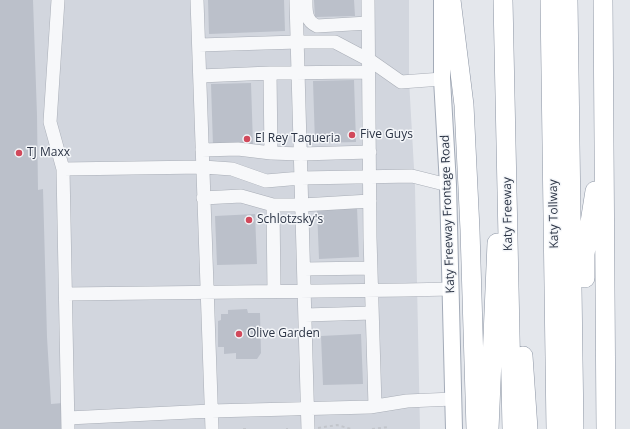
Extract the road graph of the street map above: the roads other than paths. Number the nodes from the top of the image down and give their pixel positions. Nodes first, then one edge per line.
1 (58, 0) edge
2 (197, 0) edge
3 (296, 0) edge
4 (306, 0) edge
5 (368, 0) edge
6 (442, 0) edge
7 (451, 0) edge
8 (503, 0) edge
9 (550, 0) edge
10 (568, 0) edge
11 (603, 0) edge
12 (368, 23) junction
13 (298, 42) junction
14 (199, 45) junction
15 (504, 56) junction
16 (368, 65) junction
17 (270, 73) junction
18 (298, 73) junction
19 (200, 76) junction
20 (442, 79) junction
21 (506, 116) junction
22 (604, 143) junction
23 (202, 150) junction
24 (370, 152) junction
25 (266, 153) junction
26 (301, 154) junction
27 (203, 167) junction
28 (63, 169) junction
29 (370, 177) junction
30 (301, 178) junction
31 (448, 185) junction
32 (203, 198) junction
33 (370, 200) junction
34 (273, 205) junction
35 (302, 206) junction
36 (371, 268) junction
37 (304, 269) junction
38 (451, 289) junction
39 (372, 290) junction
40 (274, 291) junction
41 (304, 291) junction
42 (207, 292) junction
43 (66, 294) junction
44 (372, 313) junction
45 (305, 315) junction
46 (453, 399) junction
47 (375, 406) junction
48 (308, 409) junction
49 (211, 412) junction
50 (68, 423) edge
51 (212, 429) edge
52 (313, 429) edge
53 (454, 429) edge
54 (476, 429) edge
55 (489, 429) edge
56 (512, 429) edge
57 (528, 429) edge
58 (556, 429) edge
59 (574, 429) edge
60 (586, 429) edge
61 (606, 429) edge

1 - 28 lane
2 - 14 lane
3 - 13 lane
4 - 12 lane
5 - 12 lane
6 - 20 main road, Katy Freeway Frontage Road
7 - 54 highway
8 - 15 highway, Katy Freeway
9 - 58 highway, Katy Tollway
10 - 59 highway, Katy Tollway
11 - 22 highway
12 - 16 lane
13 - 14 lane
13 - 16 lane
13 - 18 lane
14 - 19 lane
15 - 21 highway, Katy Freeway
15 - 55 highway
16 - 18 lane
16 - 20 lane
16 - 24 lane
17 - 18 lane
17 - 19 lane
17 - 25 lane
18 - 26 lane
19 - 23 lane
20 - 31 main road, Katy Freeway Frontage Road
21 - 56 highway, Katy Freeway
21 - 57 highway
22 - 60 highway
22 - 61 highway
23 - 25 lane
23 - 27 lane
24 - 26 lane
24 - 29 lane
25 - 26 lane
26 - 30 lane
27 - 28 lane
27 - 30 lane
27 - 32 lane
28 - 43 lane
29 - 30 lane
29 - 31 lane
29 - 33 lane
30 - 35 lane
31 - 38 main road, Katy Freeway Frontage Road
32 - 34 lane
32 - 42 lane
33 - 35 lane
33 - 36 lane
34 - 35 lane
34 - 40 lane
35 - 37 lane
36 - 37 lane
36 - 39 lane
37 - 41 lane
38 - 39 lane
38 - 46 main road, Katy Freeway Frontage Road
39 - 41 lane
39 - 44 lane
40 - 41 lane
40 - 42 lane
41 - 45 lane
42 - 43 lane
42 - 49 lane
43 - 50 lane
44 - 45 lane
44 - 47 lane
45 - 48 lane
46 - 47 lane
46 - 53 main road, Katy Freeway Frontage Road
47 - 48 lane
48 - 49 lane
48 - 52 lane
49 - 50 lane
49 - 51 lane

